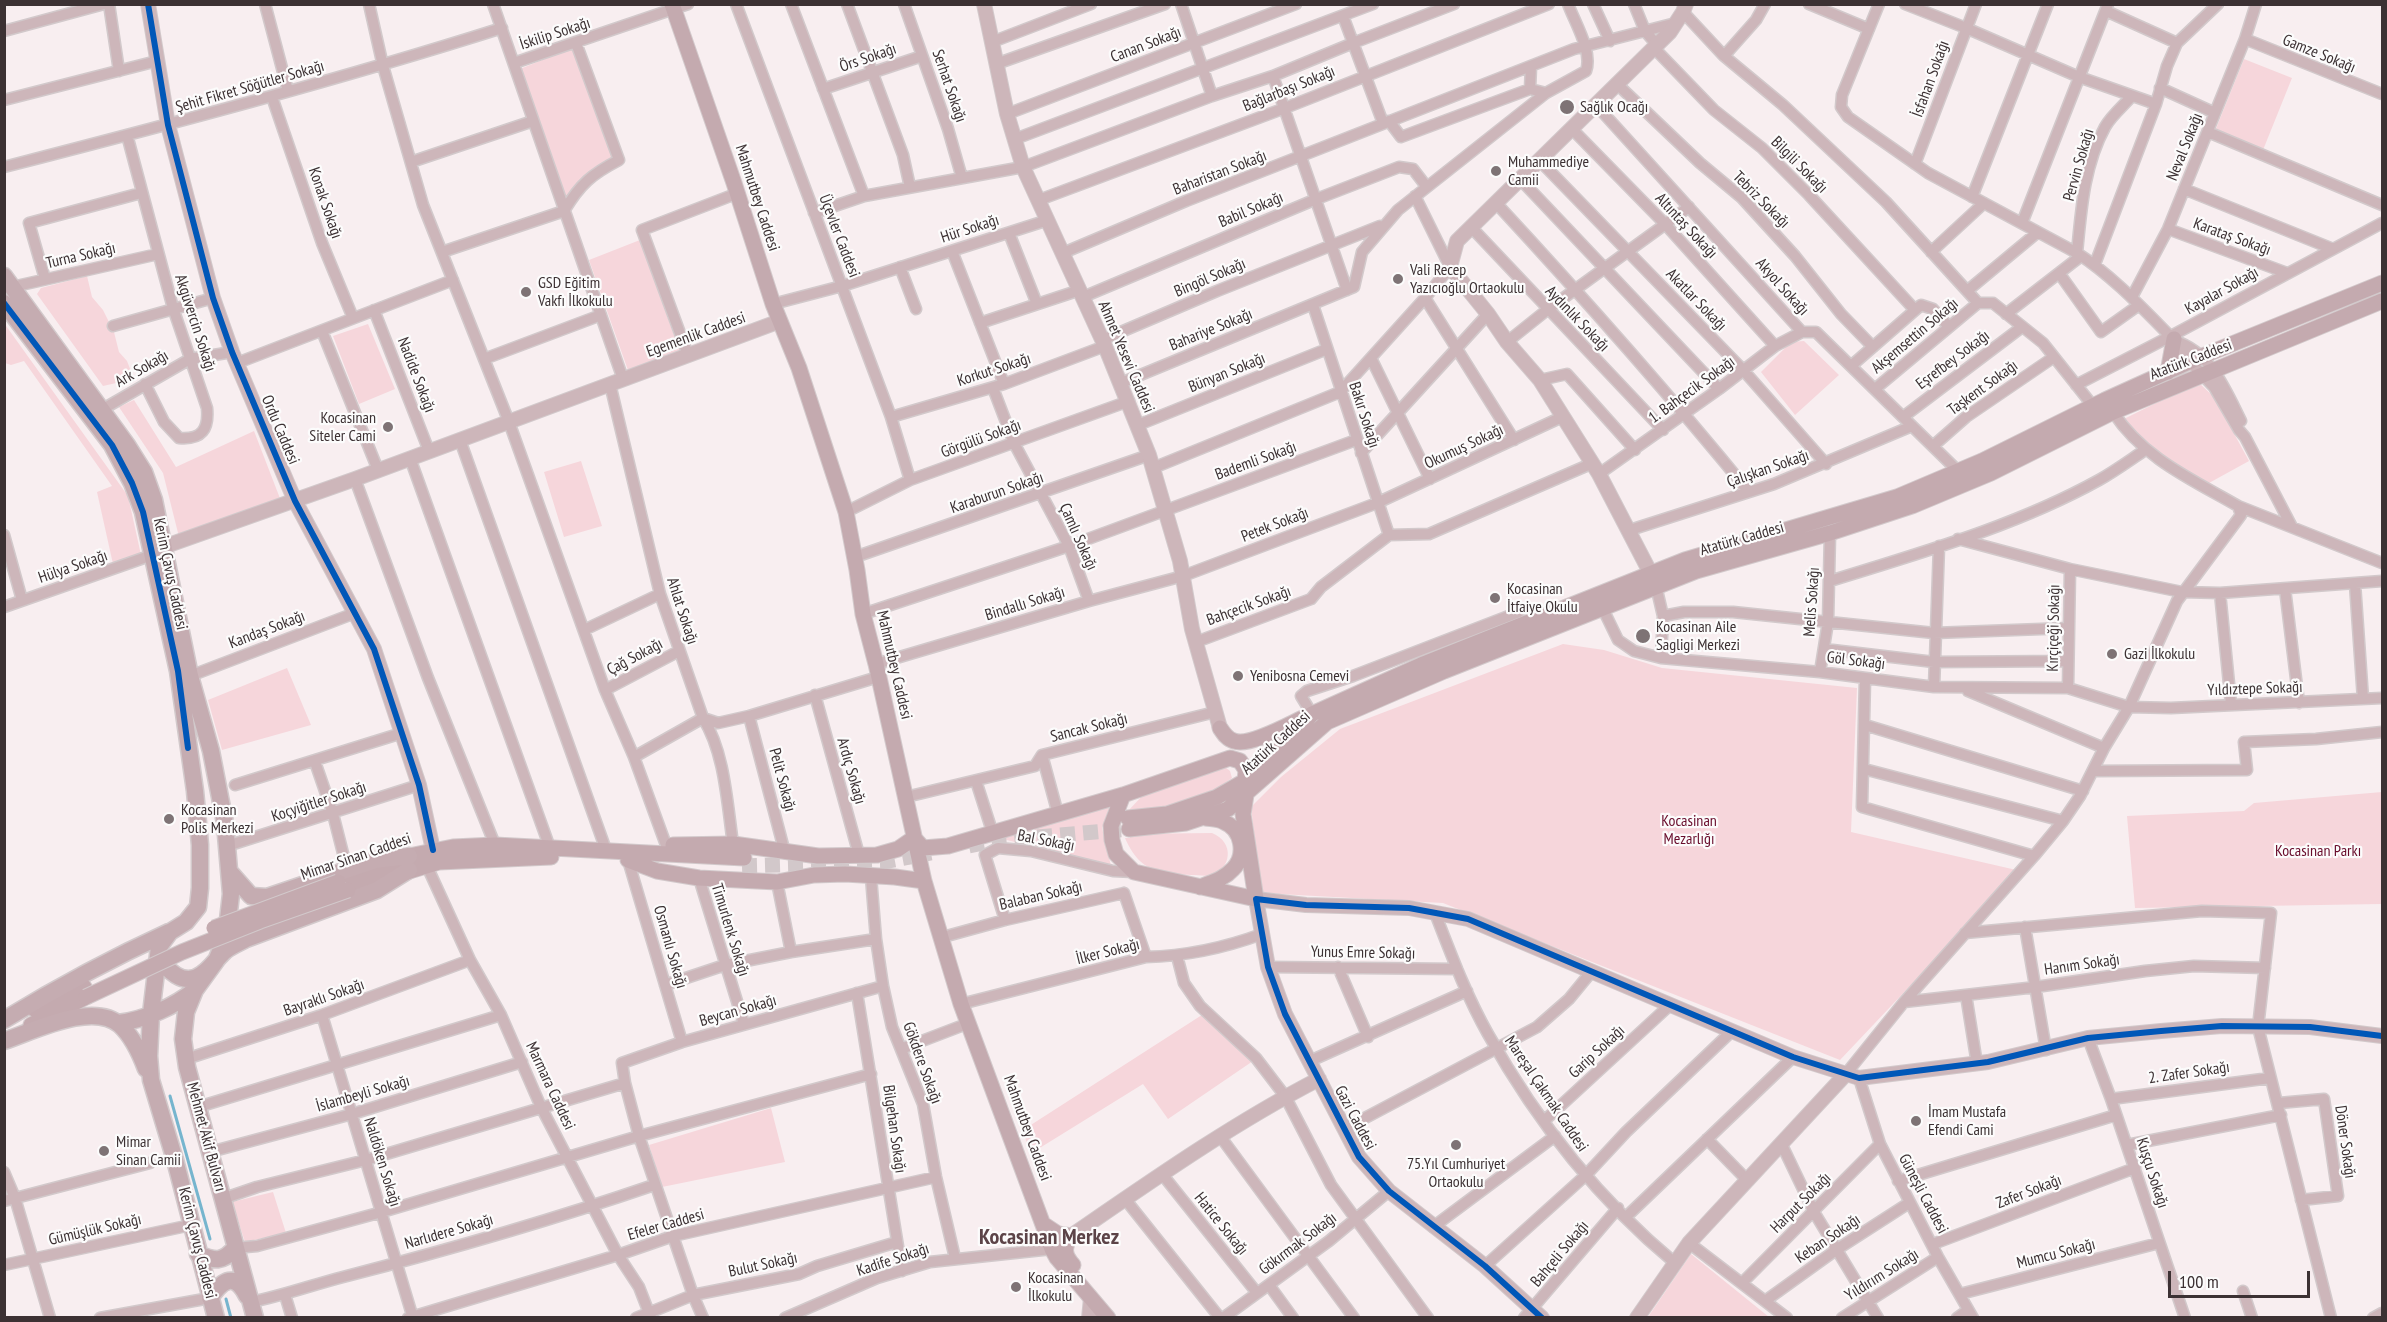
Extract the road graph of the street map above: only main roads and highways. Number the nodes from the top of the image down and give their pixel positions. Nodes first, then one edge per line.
1 (678, 6) edge
2 (8, 281) edge
3 (2382, 283) edge
4 (2382, 301) edge
5 (4, 303) edge
6 (2173, 339) road end
7 (2168, 372) junction
8 (158, 551) junction
9 (1654, 580) junction
10 (1312, 714) junction
11 (1317, 729) junction
12 (188, 748) junction
13 (211, 751) junction
14 (1205, 767) junction
15 (1245, 788) junction
16 (1123, 795) junction
17 (1206, 818) junction
18 (914, 838) junction
19 (606, 849) junction
20 (877, 855) junction
21 (430, 857) junction
22 (628, 860) junction
23 (409, 863) junction
24 (229, 870) junction
25 (872, 877) junction
26 (346, 880) junction
27 (924, 881) junction
28 (1200, 887) junction
29 (170, 932) junction
30 (159, 954) junction
31 (216, 961) junction
32 (195, 990) junction
33 (85, 992) junction
34 (151, 1014) junction
35 (4, 1021) edge
36 (118, 1023) junction
37 (4, 1040) edge
38 (151, 1080) junction
39 (1043, 1224) junction
40 (235, 1248) junction
41 (198, 1254) junction
42 (210, 1298) junction
43 (253, 1310) edge
44 (216, 1317) edge
45 (1108, 1317) edge
46 (1118, 1317) edge

1 - 18 main road, Mahmutbey Caddesi
2 - 8 main road, Kerim Çavuş Caddesi
3 - 7 main road
4 - 9 main road, Atatürk Caddesi
5 - 8 main road, Kerim Çavuş Caddesi
6 - 7 main road
7 - 9 main road
8 - 12 main road, Kerim Çavuş Caddesi
8 - 13 main road, Kerim Çavuş Caddesi
9 - 10 main road
9 - 11 main road, Atatürk Caddesi
10 - 11 main road
10 - 14 main road
10 - 15 main road
11 - 15 main road, Atatürk Caddesi
12 - 13 main road
12 - 29 main road, Kerim Çavuş Caddesi
13 - 24 main road, Kerim Çavuş Caddesi
14 - 15 main road
14 - 16 main road
15 - 17 main road, Atatürk Caddesi
15 - 17 main road, Atatürk Caddesi
15 - 28 main road
16 - 18 main road
16 - 28 main road
17 - 28 main road
18 - 20 main road
18 - 27 main road, Mahmutbey Caddesi
19 - 20 main road
19 - 21 main road, Mimar Sinan Caddesi
19 - 22 main road, Mimar Sinan Caddesi
20 - 25 main road
21 - 22 main road, Mimar Sinan Caddesi
21 - 23 main road, Mimar Sinan Caddesi
22 - 25 main road
23 - 26 main road
23 - 31 main road
24 - 26 main road
24 - 31 main road, Kerim Çavuş Caddesi
25 - 27 main road
26 - 33 main road, Mimar Sinan Caddesi, bridge
27 - 39 main road, Mahmutbey Caddesi
29 - 30 main road, Kerim Çavuş Caddesi
29 - 35 main road
30 - 31 main road
30 - 34 main road, Kerim Çavuş Caddesi
31 - 32 main road, Mehmet Akif Bulvarı
32 - 34 main road
32 - 40 main road, Mehmet Akif Bulvarı
33 - 35 main road, Mimar Sinan Caddesi
33 - 37 main road, Mimar Sinan Caddesi
34 - 36 main road
34 - 38 main road, Kerim Çavuş Caddesi
36 - 37 main road
36 - 38 main road
38 - 41 main road, Kerim Çavuş Caddesi
39 - 45 main road, Mahmutbey Caddesi
39 - 46 main road
40 - 41 main road
40 - 43 main road, Mehmet Akif Bulvarı
41 - 42 main road, Kerim Çavuş Caddesi
42 - 43 main road
42 - 44 main road, Kerim Çavuş Caddesi

